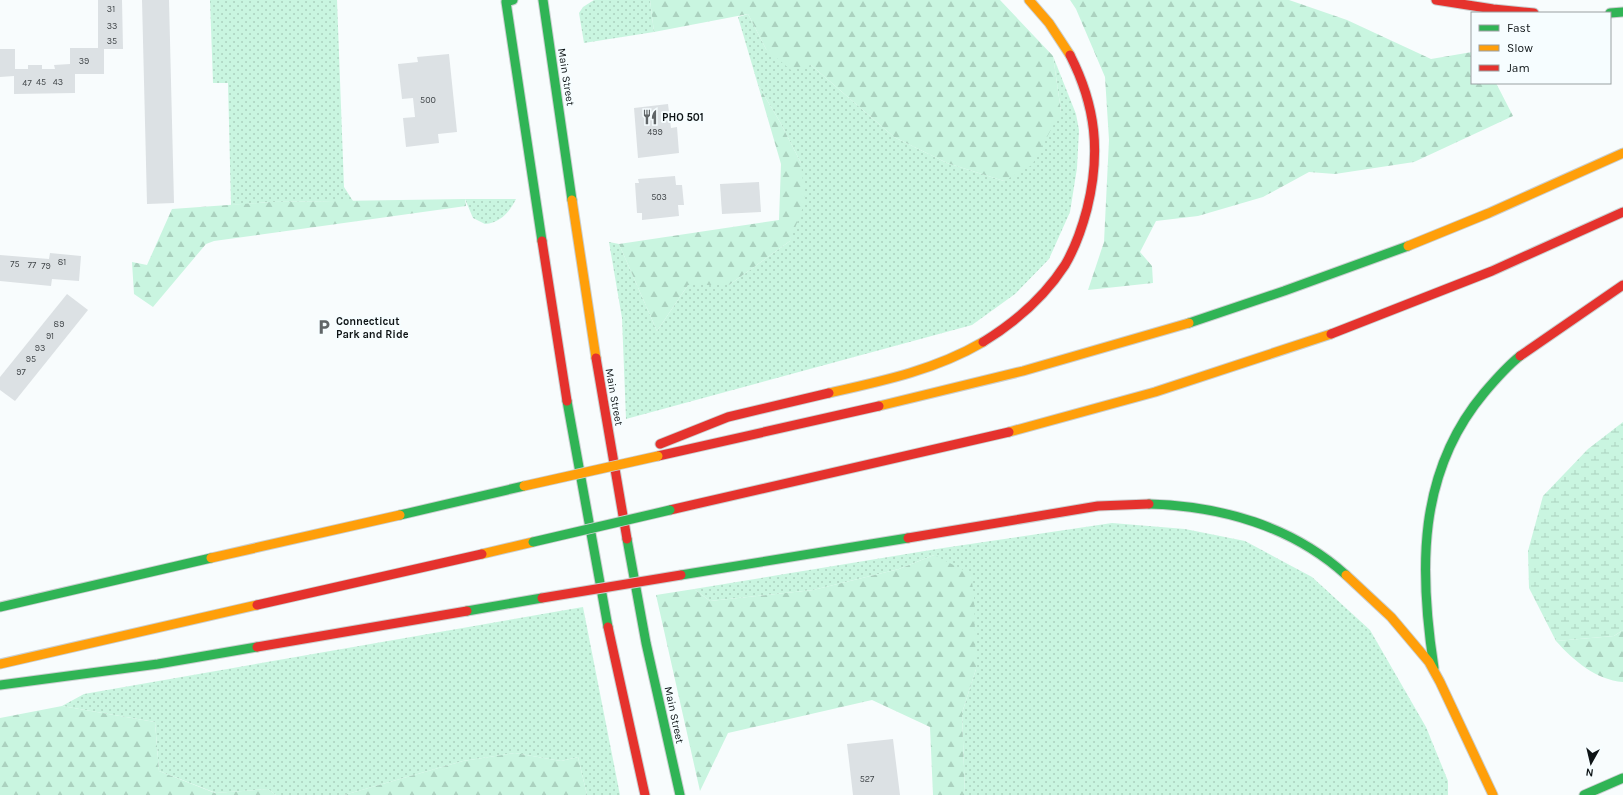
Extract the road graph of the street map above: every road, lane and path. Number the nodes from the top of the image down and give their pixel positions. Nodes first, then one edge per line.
1 (543, 0) edge
2 (1029, 0) edge
3 (1436, 0) edge
4 (509, 1) edge
5 (1524, 12) edge
6 (1623, 12) edge
7 (1611, 13) edge
8 (1623, 153) edge
9 (1623, 212) edge
10 (1623, 285) edge
11 (594, 470) junction
12 (21, 602) junction
13 (0, 603) edge
14 (0, 607) edge
15 (0, 664) edge
16 (1435, 673) junction
17 (0, 685) edge
18 (1623, 778) edge
19 (645, 795) edge
20 (680, 795) edge
21 (1493, 795) edge
22 (1584, 795) edge

1 - 20 main road, Main Street
2 - 11 main road, bridge
3 - 5 main road
4 - 19 main road
6 - 7 main road
8 - 11 main road, bridge
9 - 15 main road, bridge
10 - 16 main road
11 - 12 main road, bridge
12 - 13 main road
12 - 14 main road
16 - 17 main road, bridge
16 - 21 main road
18 - 22 main road

